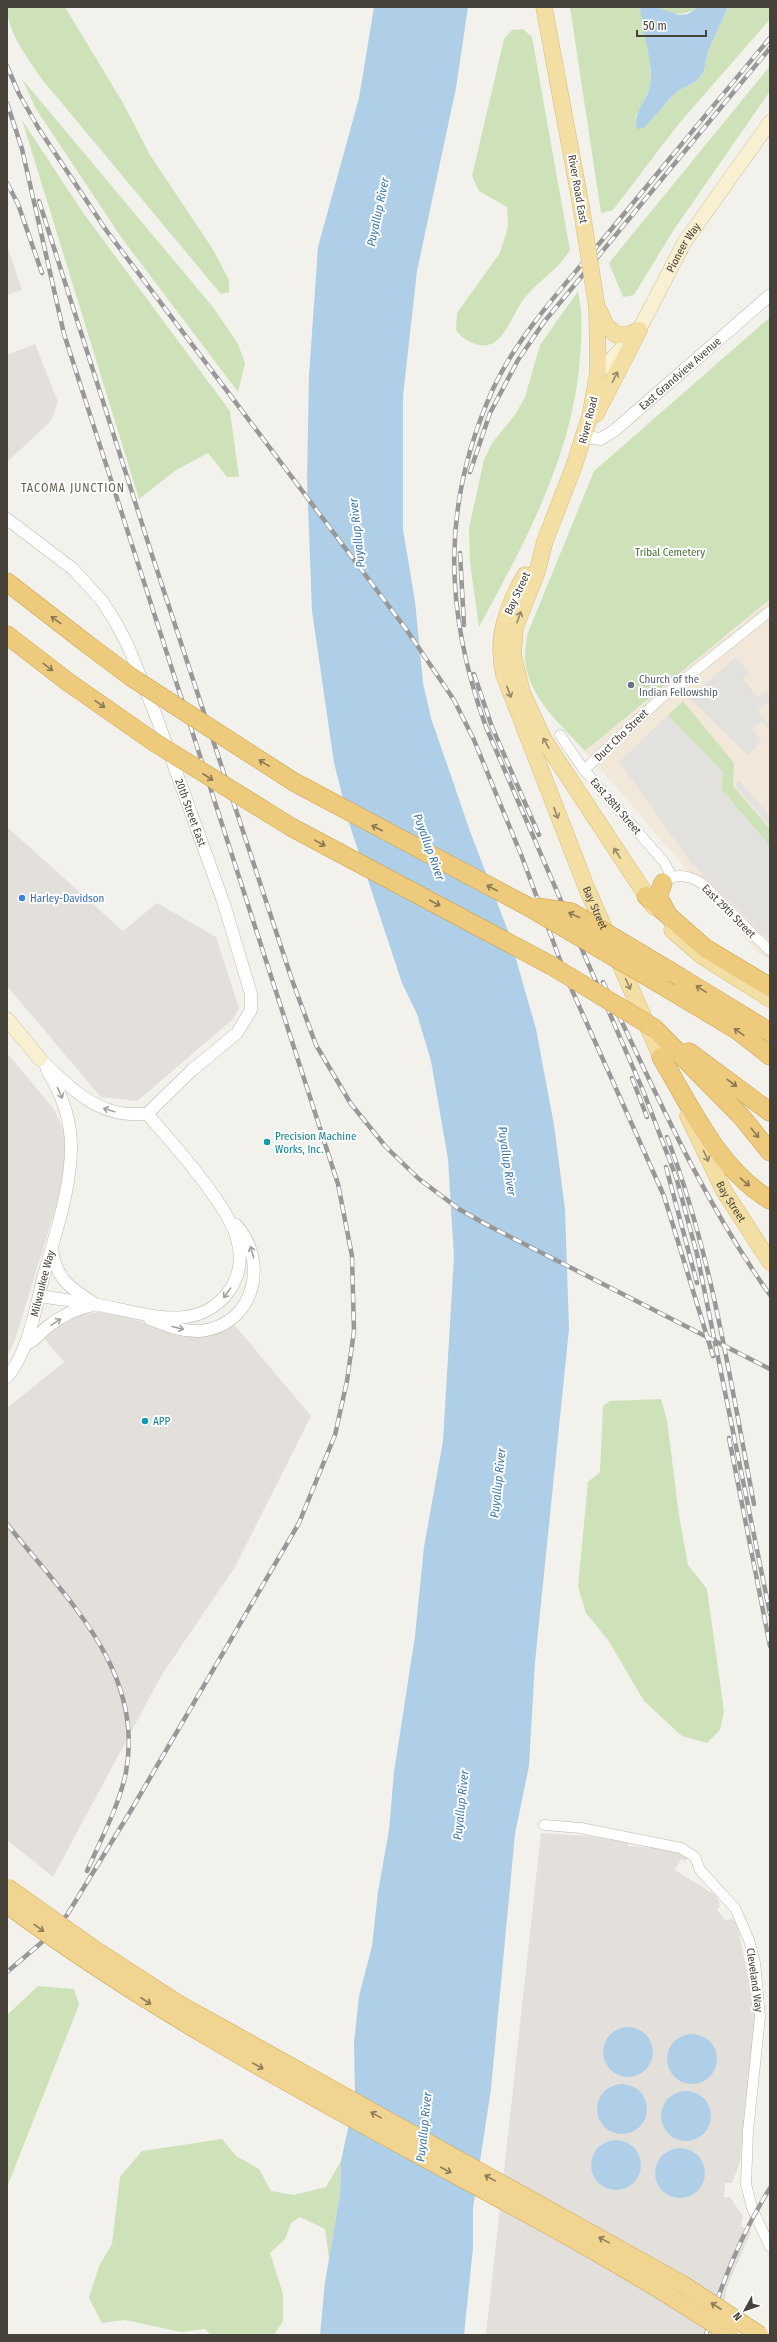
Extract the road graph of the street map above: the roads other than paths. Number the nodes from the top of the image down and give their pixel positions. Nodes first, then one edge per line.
1 (544, 7) edge
2 (770, 122) edge
3 (770, 295) edge
4 (598, 308) junction
5 (639, 330) junction
6 (598, 373) junction
7 (584, 437) junction
8 (574, 466) joint
9 (7, 519) edge
10 (545, 541) junction
11 (7, 582) edge
12 (770, 611) edge
13 (7, 635) edge
14 (560, 735) dead end
15 (584, 770) junction
16 (634, 878) junction
17 (667, 880) junction
18 (646, 896) junction
19 (527, 906) junction
20 (672, 921) junction
21 (770, 951) edge
22 (770, 987) edge
23 (770, 999) edge
24 (7, 1019) edge
25 (654, 1028) junction
26 (770, 1032) edge
27 (770, 1056) edge
28 (661, 1057) junction
29 (40, 1059) junction
30 (770, 1112) edge
31 (147, 1114) junction
32 (770, 1152) edge
33 (770, 1200) edge
34 (228, 1217) junction
35 (52, 1248) junction
36 (770, 1262) edge
37 (38, 1296) junction
38 (97, 1304) junction
39 (128, 1311) junction
40 (25, 1345) junction
41 (7, 1377) edge
42 (544, 1825) dead end
43 (7, 1887) edge
44 (7, 1905) edge
45 (770, 2247) edge
46 (730, 2335) edge
47 (760, 2335) edge

1 - 4 main road, River Road East, bridge
2 - 5 main road, Pioneer Way
3 - 7 street, East Grandview Avenue
4 - 5 main road
4 - 6 main road, River Road East
5 - 6 main road, Pioneer Way
7 -> 5 main road
6 - 7 main road, River Road
7 - 8 main road, River Road
8 - 10 main road, Bay Street
9 - 31 street, 20th Street East
16 -> 10 main road, Bay Street
10 -> 28 main road, Bay Street
19 -> 11 highway, bridge
12 - 15 street, Duct Cho Street
13 -> 25 highway, bridge
14 - 15 street, East 28th Street
15 - 17 street, East 28th Street
16 - 17 main road
16 - 18 main road, Bay Street
17 - 20 highway
17 - 21 street, East 29th Street
18 - 20 highway
18 - 23 main road, Bay Street
26 -> 19 highway, bridge
27 -> 19 highway, bridge
20 - 22 highway
24 - 29 main road
25 -> 30 highway
25 -> 32 highway
28 -> 33 highway
28 -> 36 main road, Bay Street
31 -> 29 street
29 -> 35 street, Milwaukee Way
31 - 34 street
34 -> 39 street
39 -> 34 street
35 - 37 street, Milwaukee Way
35 - 38 street
37 - 38 street
37 - 40 street, Milwaukee Way
38 - 39 street
40 -> 38 street
40 - 41 street, Milwaukee Way
42 - 45 street, Cleveland Way
47 -> 43 highway, bridge
44 -> 46 highway, bridge

